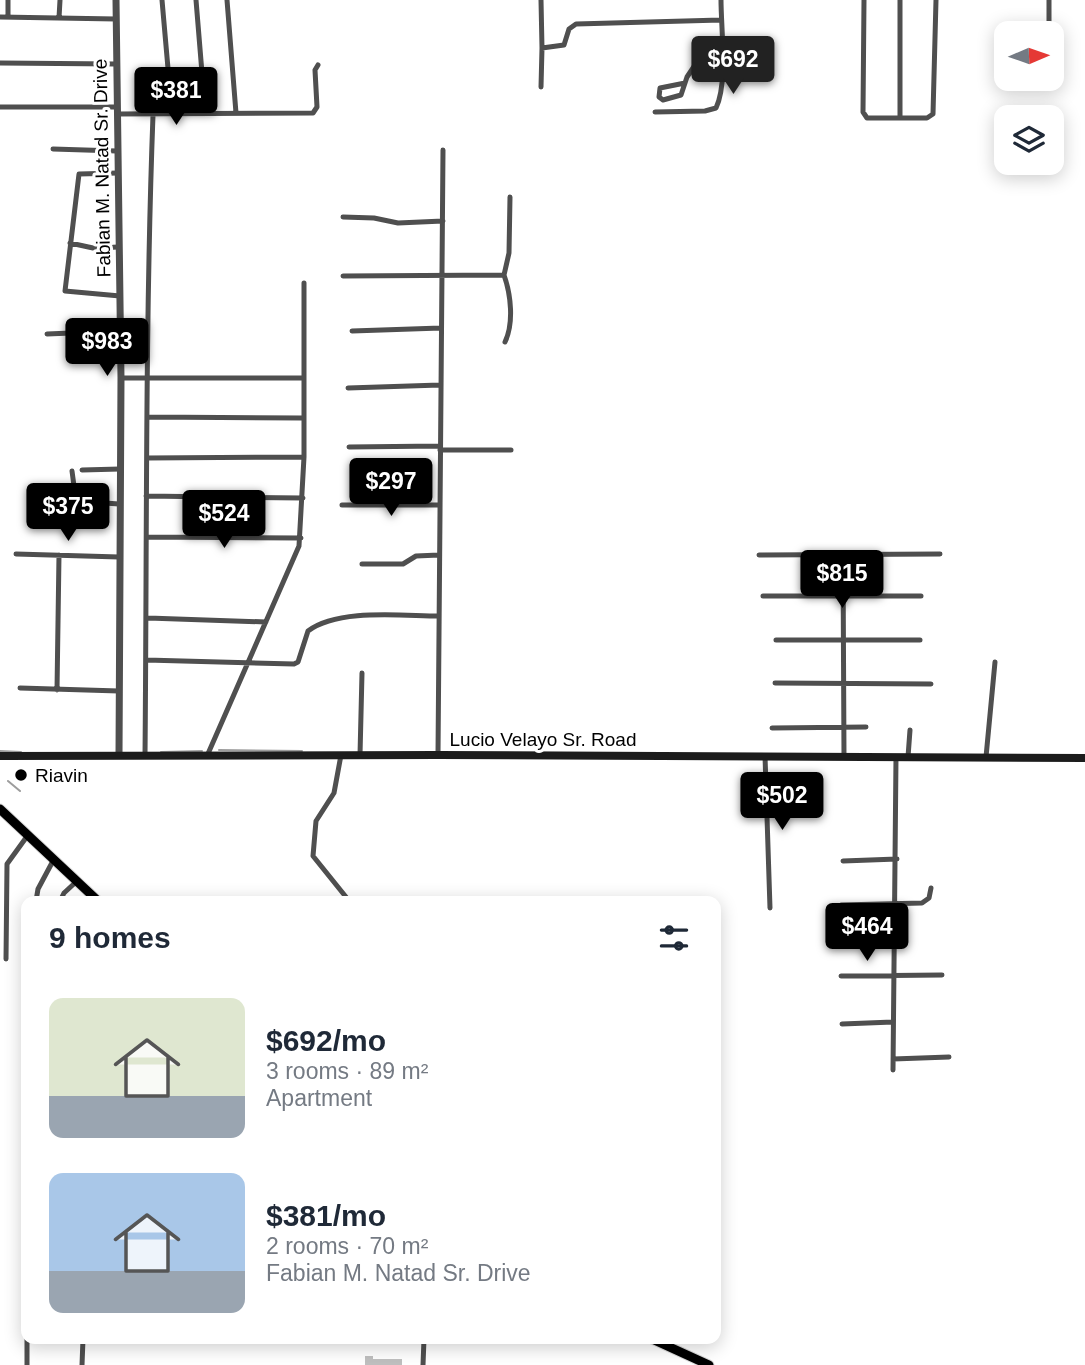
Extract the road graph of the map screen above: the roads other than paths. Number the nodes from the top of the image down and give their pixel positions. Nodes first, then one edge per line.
1 (8, 0) edge
2 (60, 0) edge
3 (116, 0) edge
4 (162, 0) edge
5 (196, 0) edge
6 (227, 0) edge
7 (541, 0) edge
8 (721, 0) edge
9 (864, 0) edge
10 (900, 0) edge
11 (936, 0) edge
12 (1049, 0) edge
13 (0, 17) edge
14 (8, 17) junction
15 (59, 18) junction
16 (116, 19) junction
17 (721, 20) junction
18 (1049, 21) edge
19 (542, 48) junction
20 (0, 63) edge
21 (722, 63) junction
22 (116, 64) junction
23 (318, 65) dead end
24 (202, 74) dead end
25 (685, 83) junction
26 (541, 87) dead end
27 (0, 107) edge
28 (117, 111) junction
29 (655, 112) dead end
30 (236, 113) junction
31 (172, 114) junction
32 (153, 115) junction
33 (900, 118) junction
34 (52, 149) dead end
35 (117, 150) junction
36 (443, 150) dead end
37 (118, 173) junction
38 (510, 197) dead end
39 (343, 217) dead end
40 (443, 221) junction
41 (70, 243) junction
42 (119, 247) junction
43 (441, 275) junction
44 (504, 275) junction
45 (343, 276) dead end
46 (304, 283) dead end
47 (120, 296) junction
48 (441, 328) junction
49 (120, 331) junction
50 (352, 331) dead end
51 (47, 334) dead end
52 (505, 342) dead end
53 (302, 378) junction
54 (121, 379) junction
55 (147, 379) junction
56 (440, 385) junction
57 (348, 388) dead end
58 (148, 417) junction
59 (302, 418) junction
60 (349, 447) dead end
61 (440, 448) junction
62 (511, 450) dead end
63 (304, 457) junction
64 (148, 458) junction
65 (120, 469) junction
66 (82, 470) dead end
67 (72, 471) dead end
68 (146, 496) junction
69 (303, 498) junction
70 (119, 504) junction
71 (342, 505) dead end
72 (440, 505) junction
73 (147, 537) junction
74 (300, 538) junction
75 (16, 554) dead end
76 (940, 554) dead end
77 (59, 555) junction
78 (439, 555) junction
79 (759, 555) dead end
80 (844, 555) junction
81 (119, 557) junction
82 (362, 564) dead end
83 (763, 596) dead end
84 (921, 596) dead end
85 (842, 597) junction
86 (439, 616) junction
87 (148, 618) junction
88 (266, 622) junction
89 (776, 640) dead end
90 (920, 640) dead end
91 (842, 641) junction
92 (146, 660) junction
93 (249, 662) junction
94 (995, 662) dead end
95 (362, 673) dead end
96 (775, 683) dead end
97 (842, 684) junction
98 (931, 684) dead end
99 (20, 688) dead end
100 (57, 690) junction
101 (119, 691) junction
102 (866, 727) dead end
103 (772, 728) dead end
104 (843, 728) junction
105 (910, 730) dead end
106 (120, 755) junction
107 (145, 755) junction
108 (341, 755) junction
109 (360, 755) junction
110 (438, 755) junction
111 (0, 756) edge
112 (207, 756) junction
113 (765, 756) junction
114 (844, 757) junction
115 (896, 757) junction
116 (908, 757) junction
117 (986, 757) junction
118 (1085, 758) edge
119 (0, 809) edge
120 (28, 835) junction
121 (54, 859) junction
122 (897, 859) junction
123 (843, 861) dead end
124 (77, 881) junction
125 (931, 888) dead end
126 (37, 896) edge
127 (62, 896) edge
128 (93, 896) edge
129 (345, 896) edge
130 (896, 903) junction
131 (841, 905) dead end
132 (770, 908) dead end
133 (6, 960) dead end
134 (942, 975) dead end
135 (841, 976) dead end
136 (894, 976) junction
137 (893, 1022) junction
138 (842, 1024) dead end
139 (949, 1057) dead end
140 (893, 1059) junction
141 (893, 1070) dead end
142 (27, 1344) edge
143 (83, 1344) edge
144 (424, 1344) edge
145 (663, 1344) edge
146 (27, 1365) edge
147 (82, 1365) edge
148 (423, 1365) edge
149 (709, 1365) edge

1 - 14 street
2 - 15 street
3 - 16 street, Fabian M. Natad Sr. Drive
4 - 31 street
5 - 24 street
6 - 30 street
7 - 19 street
8 - 17 street
9 - 33 street
10 - 33 street
11 - 33 street
12 - 18 street
13 - 14 street
14 - 15 street
15 - 16 street
16 - 22 street, Fabian M. Natad Sr. Drive
17 - 19 street
17 - 21 street
19 - 26 street
20 - 22 street
21 - 25 street
21 - 29 street
22 - 28 street, Fabian M. Natad Sr. Drive
23 - 30 street
25 - 25 street
27 - 28 street
28 - 32 street
28 - 35 street, Fabian M. Natad Sr. Drive
30 - 31 street
31 - 32 street
32 - 55 street
34 - 35 street
35 - 37 street, Fabian M. Natad Sr. Drive
36 - 40 street
37 - 41 street
37 - 42 street, Fabian M. Natad Sr. Drive
38 - 44 street
39 - 40 street
40 - 43 street
41 - 42 street
41 - 47 street
42 - 47 street, Fabian M. Natad Sr. Drive
43 - 44 street
43 - 45 street
43 - 48 street
44 - 52 street
46 - 53 street
47 - 49 street, Fabian M. Natad Sr. Drive
48 - 50 street
48 - 56 street
49 - 51 street
49 - 54 street, Fabian M. Natad Sr. Drive
53 - 55 street
53 - 59 street
54 - 55 street
54 - 65 street, Fabian M. Natad Sr. Drive
55 - 58 street
56 - 57 street
56 - 61 street
58 - 59 street
58 - 64 street
59 - 63 street
60 - 61 street
61 - 62 street
61 - 72 street
63 - 64 street
63 - 69 street
64 - 68 street
65 - 66 street
65 - 70 street, Fabian M. Natad Sr. Drive
67 - 70 street
68 - 69 street
68 - 73 street
69 - 74 street
70 - 81 street, Fabian M. Natad Sr. Drive
71 - 72 street
72 - 78 street
73 - 74 street
73 - 87 street
74 - 88 street
75 - 77 street
76 - 80 street
77 - 81 street
77 - 100 street
78 - 82 street
78 - 86 street
79 - 80 street
80 - 85 street
81 - 101 street, Fabian M. Natad Sr. Drive
83 - 85 street
84 - 85 street
85 - 91 street
86 - 93 street
86 - 110 street
87 - 88 street
87 - 92 street
88 - 93 street
89 - 91 street
90 - 91 street
91 - 97 street
92 - 93 street
92 - 107 street
93 - 112 street
94 - 117 street
95 - 109 street
96 - 97 street
97 - 98 street
97 - 104 street
99 - 100 street
100 - 101 street
101 - 106 street, Fabian M. Natad Sr. Drive
102 - 104 street
103 - 104 street
104 - 114 street
105 - 116 street
106 - 107 main road, Lucio Velayo Sr. Road
106 - 111 main road, Lucio Velayo Sr. Road
107 - 112 main road, Lucio Velayo Sr. Road
108 - 109 main road, Lucio Velayo Sr. Road
108 - 112 main road, Lucio Velayo Sr. Road
108 - 129 street
109 - 110 main road, Lucio Velayo Sr. Road
110 - 113 main road, Lucio Velayo Sr. Road
113 - 114 main road, Lucio Velayo Sr. Road
113 - 132 street
114 - 115 main road, Lucio Velayo Sr. Road
115 - 116 main road, Lucio Velayo Sr. Road
115 - 122 street
116 - 117 main road, Lucio Velayo Sr. Road
117 - 118 main road, Lucio Velayo Sr. Road
119 - 120 main road
120 - 121 main road
120 - 133 street
121 - 124 main road
121 - 126 street
122 - 123 street
122 - 130 street
124 - 127 street
124 - 128 main road
125 - 130 street
130 - 131 street
130 - 136 street
134 - 136 street
135 - 136 street
136 - 137 street
137 - 138 street
137 - 140 street
139 - 140 street
140 - 141 street
142 - 146 street
143 - 147 street
144 - 148 street
145 - 149 main road

